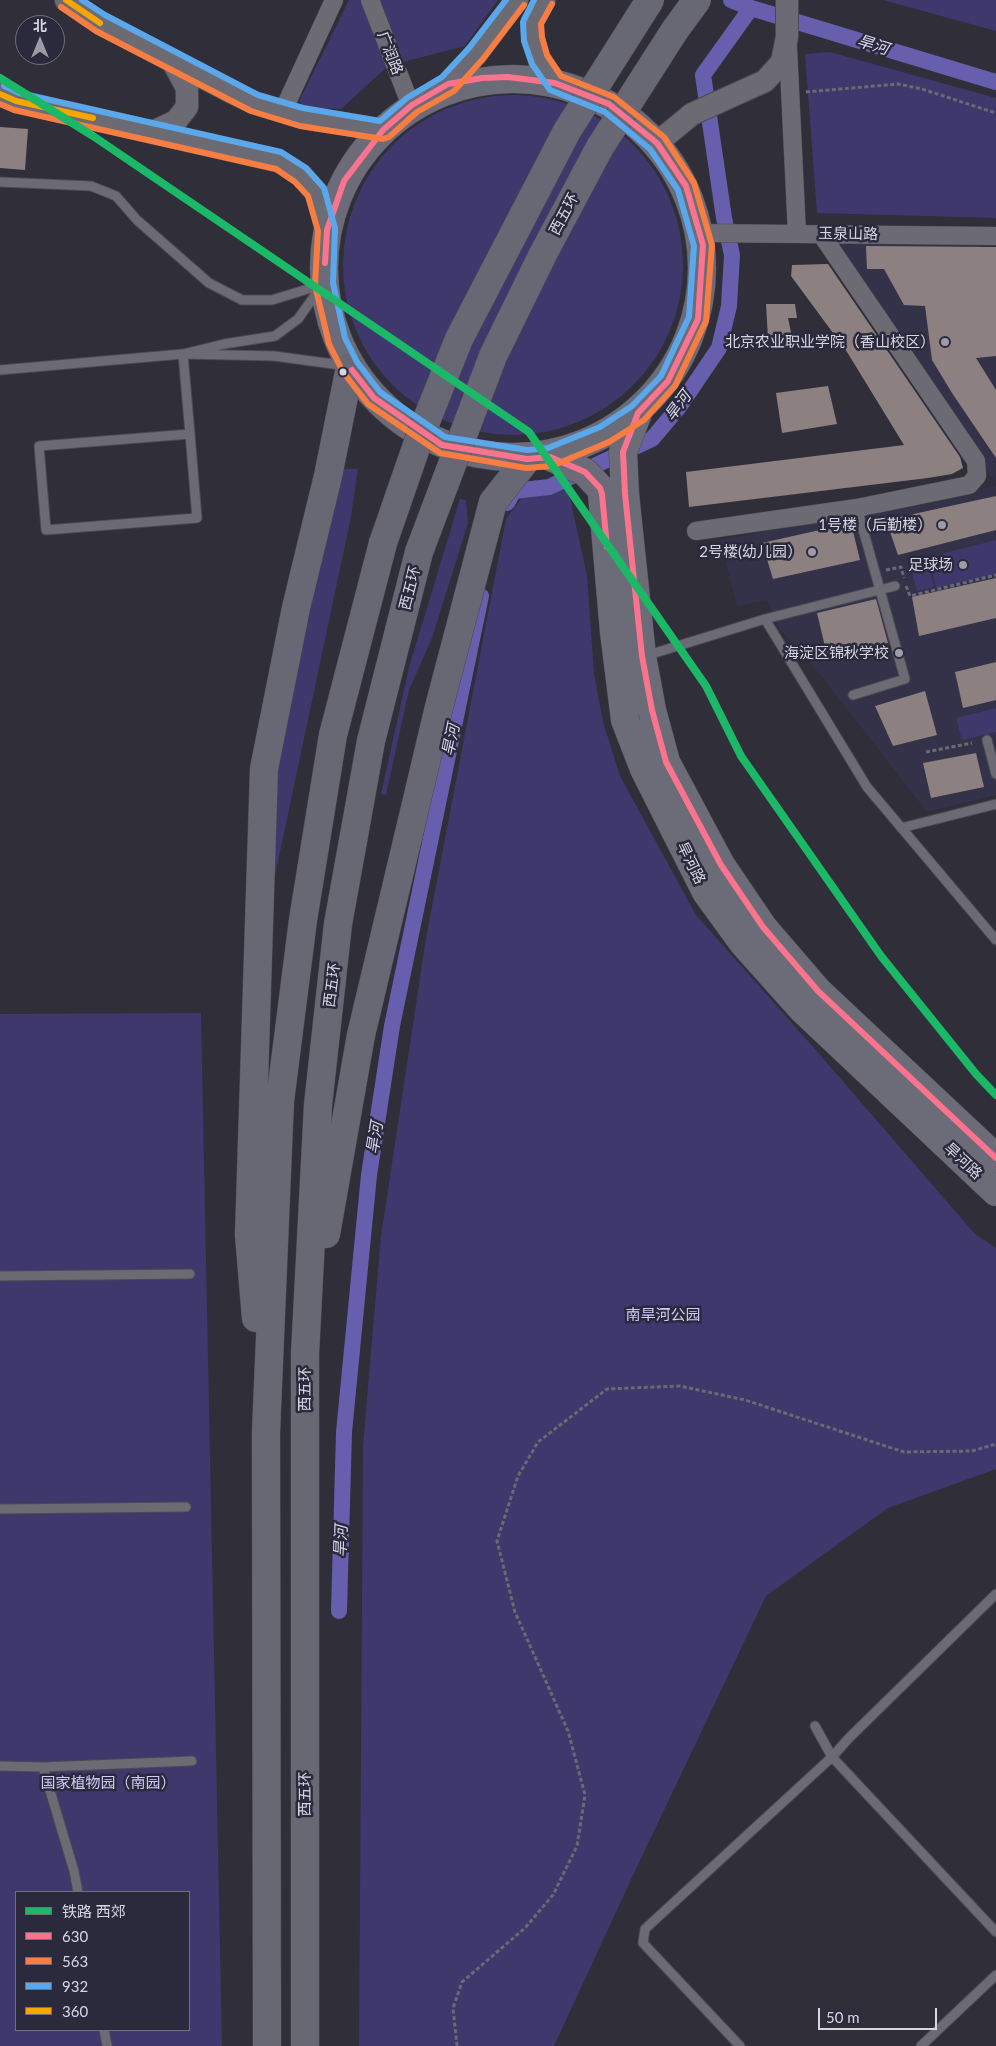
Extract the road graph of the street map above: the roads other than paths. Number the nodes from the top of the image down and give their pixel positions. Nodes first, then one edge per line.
1 (66, 0) edge
2 (334, 0) edge
3 (370, 0) edge
4 (517, 0) edge
5 (544, 0) edge
6 (650, 0) edge
7 (697, 0) edge
8 (787, 0) edge
9 (788, 38) junction
10 (173, 62) junction
11 (556, 83) junction
12 (448, 84) junction
13 (0, 94) edge
14 (411, 106) junction
15 (284, 111) junction
16 (383, 130) junction
17 (153, 132) junction
18 (657, 143) junction
19 (0, 182) edge
20 (327, 230) junction
21 (705, 232) junction
22 (797, 234) junction
23 (821, 234) junction
24 (996, 236) edge
25 (324, 284) junction
26 (183, 354) junction
27 (350, 367) junction
28 (0, 370) edge
29 (638, 414) junction
30 (190, 434) junction
31 (539, 458) junction
32 (857, 508) junction
33 (696, 531) dead end
34 (895, 586) dead end
35 (765, 618) junction
36 (642, 656) junction
37 (853, 695) dead end
38 (987, 740) dead end
39 (996, 774) edge
40 (996, 804) edge
41 (901, 828) junction
42 (996, 940) edge
43 (996, 1158) edge
44 (996, 1192) edge
45 (190, 1274) dead end
46 (0, 1276) edge
47 (304, 1354) junction
48 (266, 1432) junction
49 (186, 1507) dead end
50 (0, 1509) edge
51 (996, 1594) edge
52 (815, 1726) dead end
53 (832, 1757) junction
54 (192, 1761) dead end
55 (0, 1766) edge
56 (43, 1767) junction
57 (78, 1891) edge
58 (996, 1932) edge
59 (996, 1975) edge
60 (104, 2031) edge
61 (107, 2046) edge
62 (267, 2046) edge
63 (305, 2046) edge
64 (740, 2046) edge
65 (922, 2046) edge

1 - 10 street
2 - 15 street
3 - 14 street, 广润路
4 - 12 street
5 - 11 street
6 - 48 highway, bridge
7 - 47 highway, 西五环, bridge
8 - 9 street
9 - 18 street
9 - 22 street
10 - 15 street
10 - 17 street
11 - 12 main road
11 - 18 main road
12 - 14 main road, 旱河路
13 - 17 street
14 - 16 main road, 旱河路
15 - 16 street
16 - 20 main road, 旱河路
17 - 20 street
18 - 21 main road
19 - 25 lane
20 - 25 main road, 旱河路
21 - 22 street, 玉泉山路
21 - 29 main road
22 - 23 street, 玉泉山路
23 - 24 street, 玉泉山路
23 - 32 street
25 - 26 lane
25 - 27 main road, 旱河路
26 - 27 lane
26 - 28 lane
26 - 30 lane
27 - 31 main road, 旱河路
27 - 48 highway
29 - 31 main road
29 - 36 main road, 旱河路
30 - 30 lane
31 - 44 main road, 旱河路
31 - 47 highway
32 - 33 street
32 - 37 lane
34 - 35 lane
35 - 36 lane
35 - 41 lane
36 - 43 main road, 旱河路
38 - 39 lane
40 - 41 lane
41 - 42 lane
45 - 46 lane
47 - 63 highway, 西五环
48 - 62 highway
49 - 50 lane
51 - 53 lane
52 - 53 lane
53 - 58 lane
53 - 64 lane
54 - 56 lane
55 - 56 lane
56 - 57 lane
59 - 65 lane
60 - 61 lane

